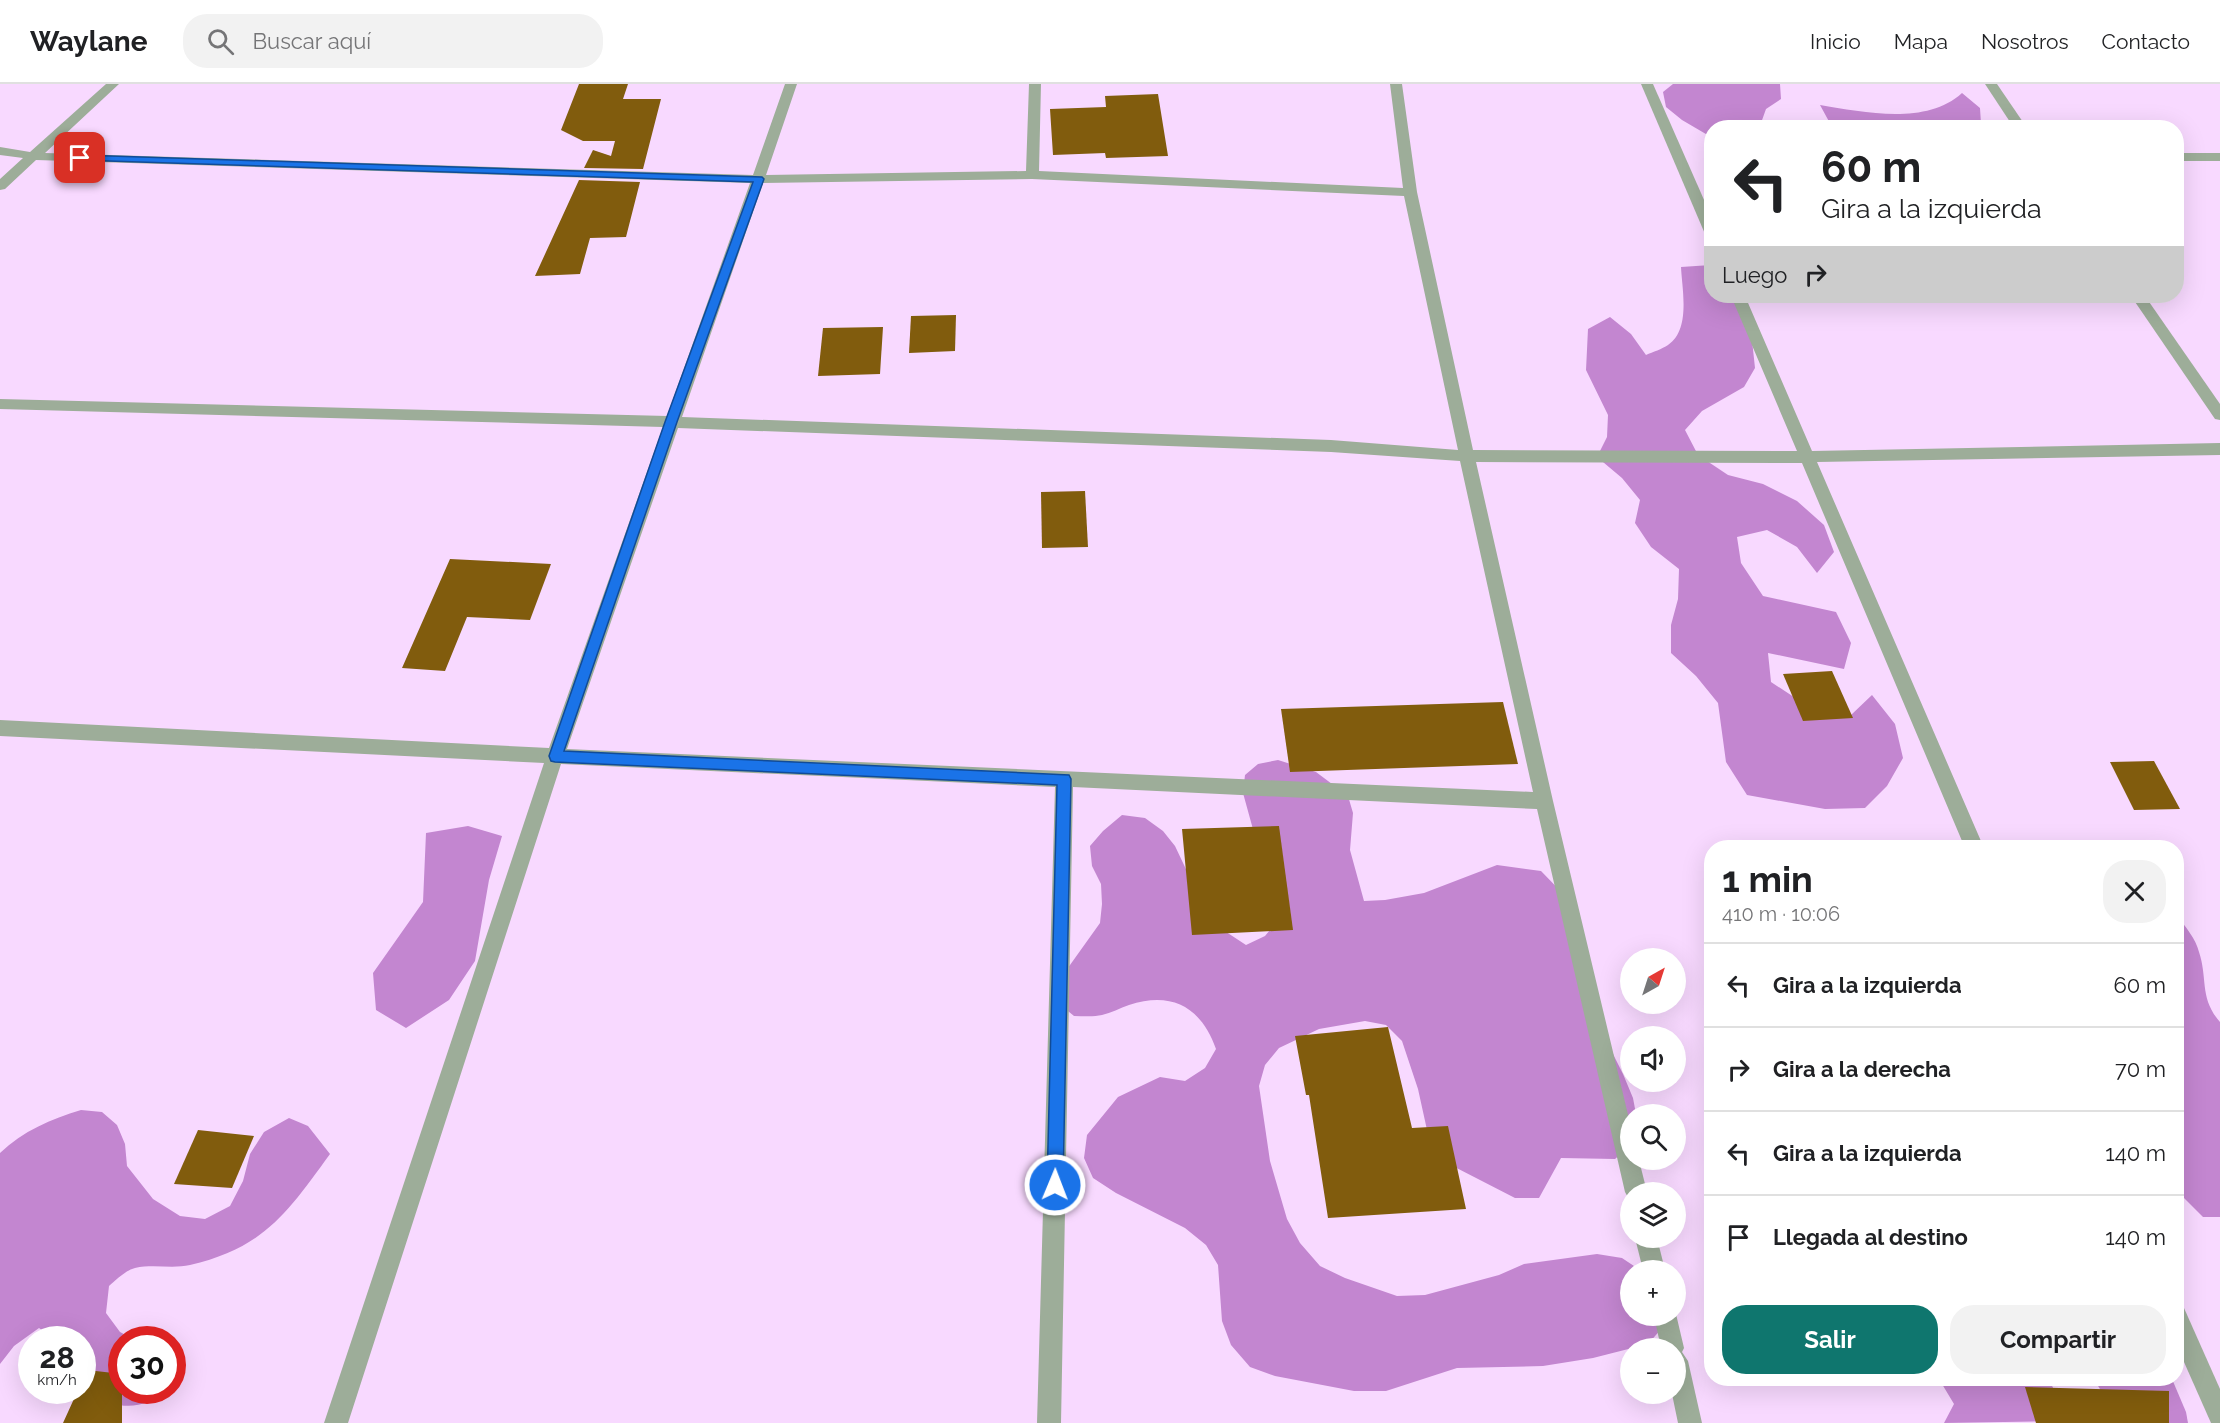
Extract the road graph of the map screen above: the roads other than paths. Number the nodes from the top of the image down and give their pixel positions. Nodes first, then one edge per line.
1 (114, 84) edge
2 (791, 84) edge
3 (1035, 84) edge
4 (1396, 84) edge
5 (1647, 84) edge
6 (1991, 84) edge
7 (2016, 120) edge
8 (0, 151) edge
9 (33, 156) junction
10 (2184, 157) edge
11 (2220, 157) edge
12 (1032, 175) junction
13 (759, 179) junction
14 (0, 186) edge
15 (1410, 192) junction
16 (1704, 216) edge
17 (1741, 303) edge
18 (2143, 303) edge
19 (0, 404) edge
20 (2220, 415) edge
21 (671, 422) junction
22 (2220, 449) edge
23 (1467, 456) junction
24 (1807, 457) junction
25 (0, 728) edge
26 (555, 756) junction
27 (1064, 779) junction
28 (1544, 801) junction
29 (1972, 840) edge
30 (1634, 1182) edge
31 (2184, 1334) edge
32 (1686, 1404) edge
33 (2220, 1417) edge
34 (336, 1423) edge
35 (1050, 1423) edge
36 (1690, 1423) edge

1 - 9 street
2 - 13 street
3 - 12 street
4 - 15 street
5 - 16 street
6 - 7 street
8 - 9 street
9 - 13 street
9 - 14 street
10 - 11 street
12 - 13 street
12 - 15 street
13 - 21 street
15 - 23 street
17 - 24 street
18 - 20 street
19 - 21 street
21 - 23 street
21 - 26 street
22 - 24 street
23 - 24 street
23 - 28 street
24 - 29 street
25 - 26 street
26 - 27 street
26 - 34 street
27 - 28 street
27 - 35 street
28 - 30 street
31 - 33 street
32 - 36 street

